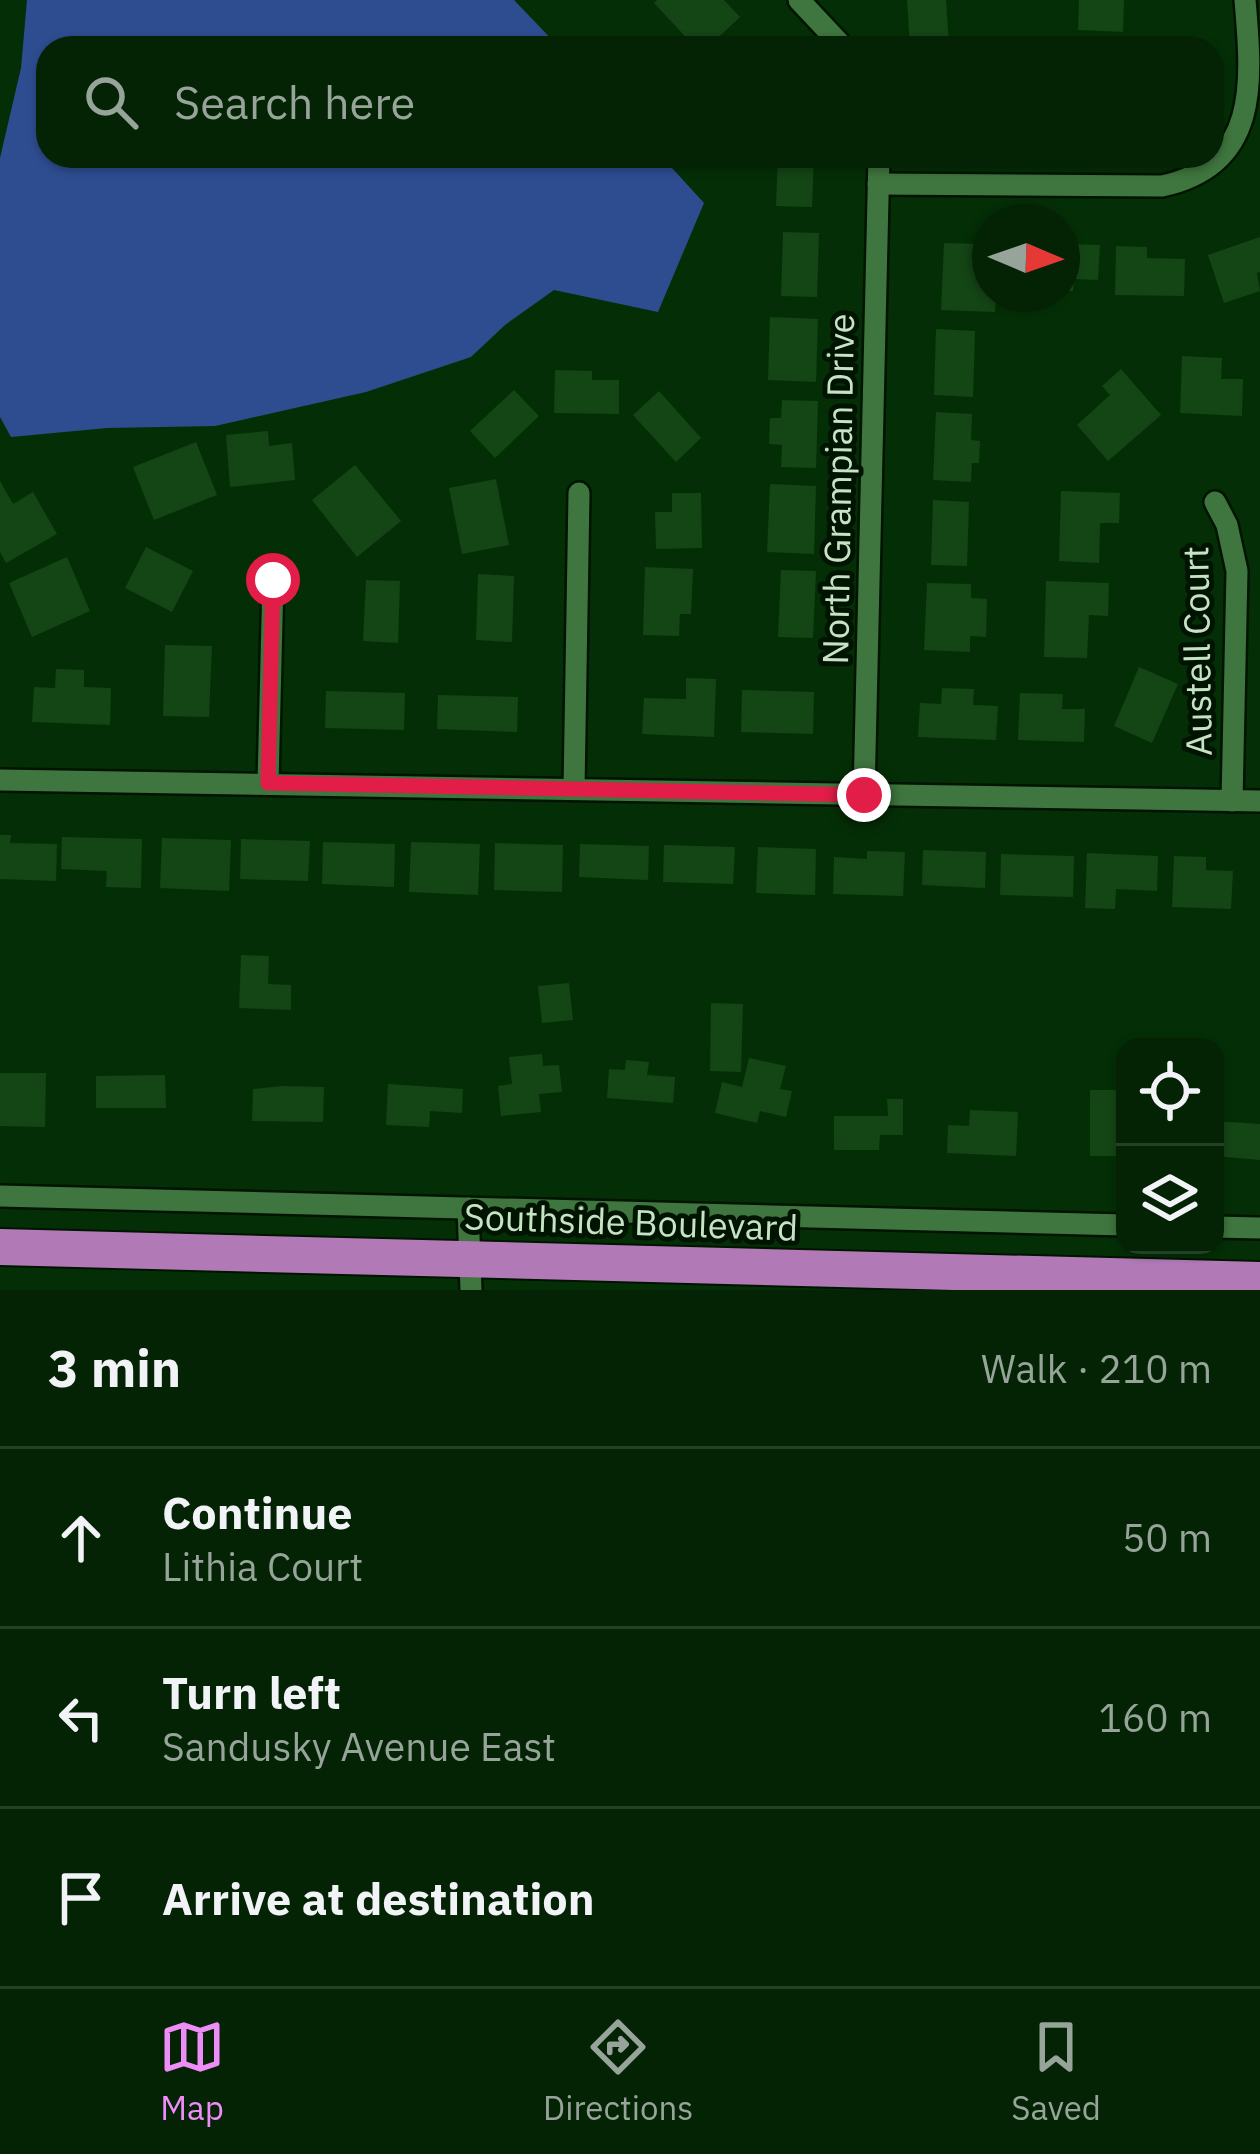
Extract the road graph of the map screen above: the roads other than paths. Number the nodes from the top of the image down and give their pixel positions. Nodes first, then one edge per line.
1 (799, 0) edge
2 (1245, 0) edge
3 (833, 36) edge
4 (1224, 154) edge
5 (879, 168) edge
6 (1210, 168) edge
7 (878, 184) junction
8 (579, 493) dead end
9 (1215, 502) dead end
10 (273, 580) dead end
11 (0, 780) edge
12 (268, 783) junction
13 (574, 790) junction
14 (864, 795) junction
15 (1232, 801) junction
16 (1260, 801) edge
17 (0, 1196) edge
18 (468, 1208) junction
19 (1116, 1225) edge
20 (1224, 1227) edge
21 (1260, 1228) edge
22 (0, 1246) edge
23 (470, 1275) edge
24 (1260, 1280) edge

1 - 3 street
2 - 4 street
5 - 7 street, North Grampian Drive
6 - 7 street
7 - 14 street, North Grampian Drive
8 - 13 street
9 - 15 street, Austell Court
10 - 12 street
11 - 12 street
12 - 13 street
13 - 14 street
14 - 15 street
15 - 16 street
17 - 18 street
18 - 19 street
18 - 23 street
20 - 21 street
22 - 23 highway, Southside Boulevard
23 - 24 highway, Southside Boulevard

